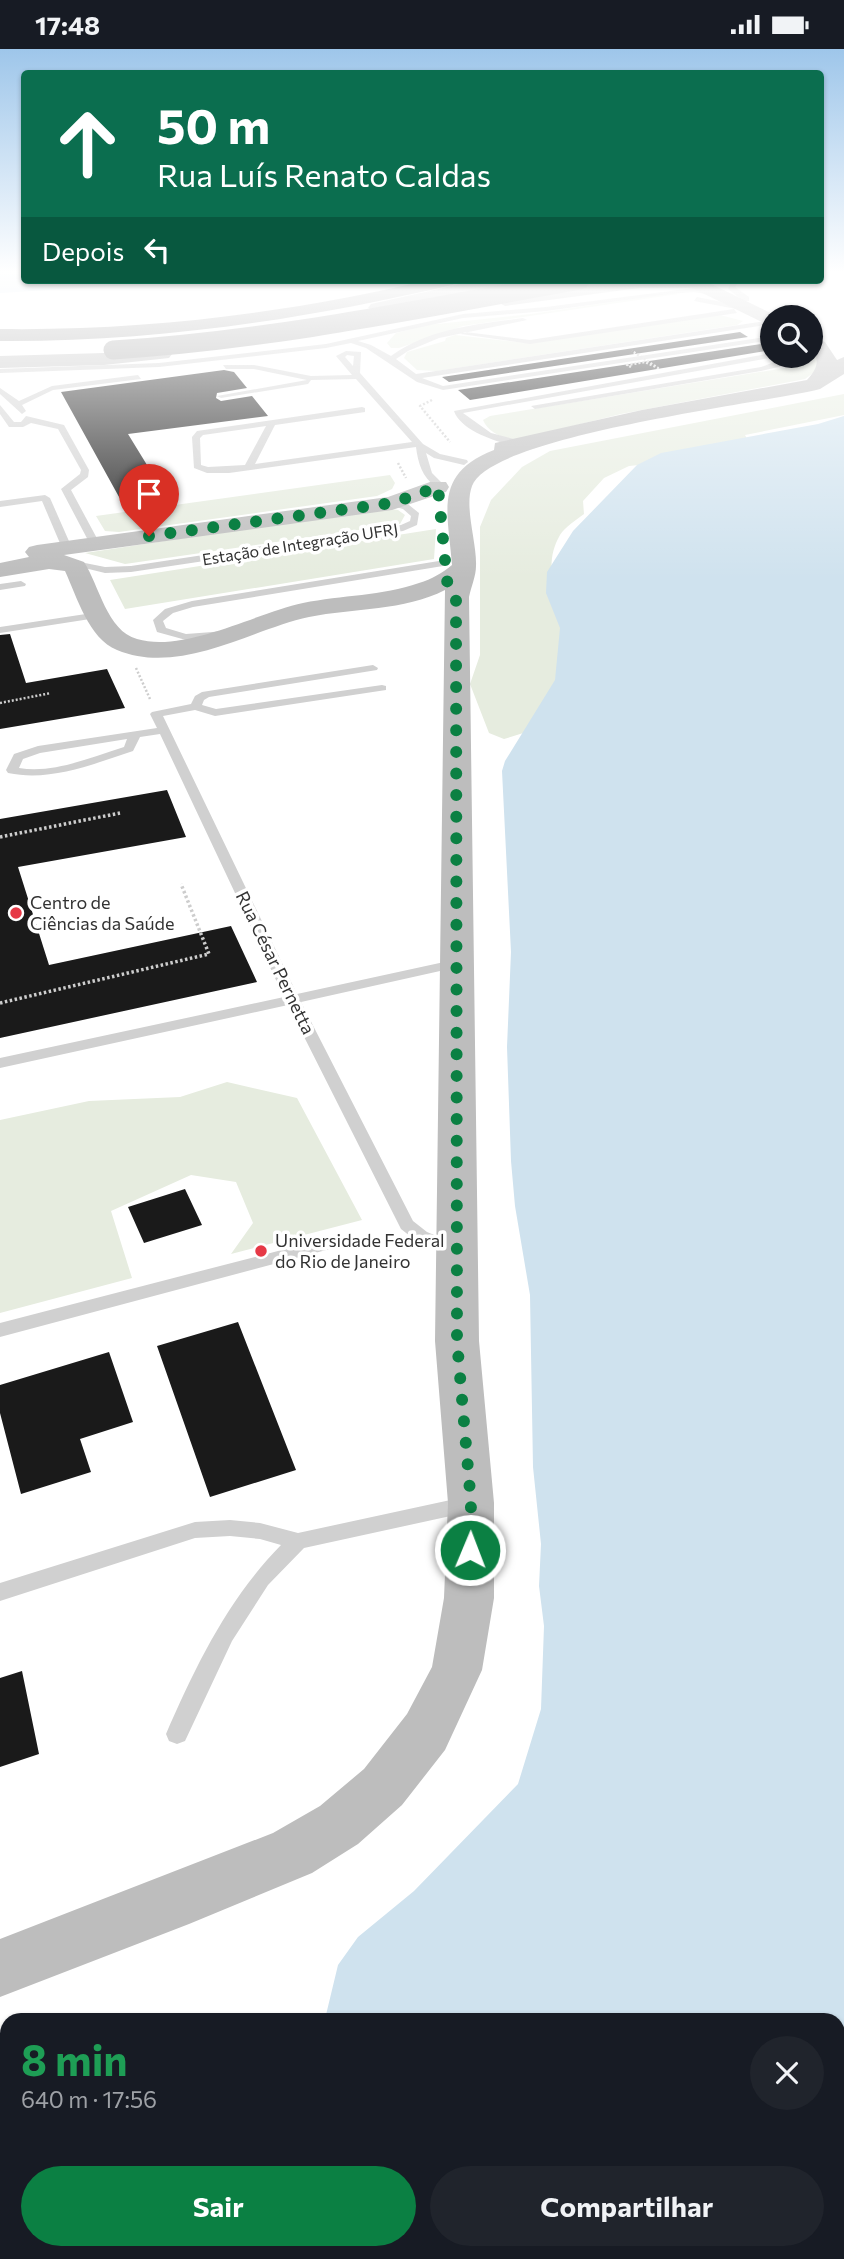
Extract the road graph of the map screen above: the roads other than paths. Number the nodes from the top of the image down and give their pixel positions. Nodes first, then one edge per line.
1 (171, 373) edge
2 (282, 373) edge
3 (410, 373) edge
4 (440, 373) edge
5 (547, 373) edge
6 (666, 373) edge
7 (736, 373) edge
8 (824, 373) edge
9 (842, 374) edge
10 (415, 377) junction
11 (324, 378) junction
12 (813, 385) junction
13 (0, 390) edge
14 (221, 396) dead end
15 (5, 397) edge
16 (17, 404) junction
17 (0, 408) edge
18 (362, 411) dead end
19 (463, 418) junction
20 (26, 419) junction
21 (272, 423) junction
22 (487, 444) junction
23 (419, 445) junction
24 (528, 445) junction
25 (460, 455) junction
26 (250, 467) junction
27 (439, 486) junction
28 (392, 503) junction
29 (0, 504) edge
30 (95, 544) junction
31 (66, 555) junction
32 (0, 558) edge
33 (0, 570) edge
34 (453, 577) junction
35 (21, 584) dead end
36 (0, 587) edge
37 (99, 615) junction
38 (0, 630) edge
39 (233, 631) junction
40 (373, 668) dead end
41 (382, 688) dead end
42 (196, 707) junction
43 (156, 713) joint
44 (163, 730) junction
45 (135, 734) junction
46 (458, 963) junction
47 (293, 1001) junction
48 (0, 1063) edge
49 (324, 1245) dead end
50 (458, 1251) junction
51 (0, 1329) edge
52 (471, 1503) junction
53 (298, 1541) junction
54 (0, 1591) edge
55 (177, 1734) dead end
56 (0, 1968) edge

1 - 16 lane
2 - 11 lane
3 - 10 lane
4 - 10 lane
5 - 10 lane
6 - 19 lane
7 - 19 lane
8 - 12 street
9 - 12 street
11 - 14 lane
11 - 23 lane
12 - 24 street
13 - 15 lane
15 - 16 lane
16 - 20 lane
17 - 20 lane
18 - 21 lane
19 - 22 lane
20 - 30 lane
21 - 26 lane
21 - 26 lane
22 - 24 street
22 - 25 street
23 - 25 lane
23 - 26 lane
23 - 27 lane
24 - 34 street
25 - 27 street
27 - 28 street
27 - 34 street
28 - 30 street
28 - 31 lane, Estação de Integração UFRJ
29 - 31 lane
30 - 31 street
31 - 32 street
31 - 33 street
31 - 37 street
34 - 39 street
34 - 39 lane
34 - 46 street
35 - 36 lane
37 - 38 lane
37 - 39 street
40 - 42 lane
41 - 42 lane
42 - 43 lane
43 - 44 lane, Rua César Pernetta
44 - 45 lane
44 - 47 lane, Rua César Pernetta
45 - 45 lane
46 - 47 lane
46 - 50 street
47 - 48 lane
47 - 50 lane, Rua César Pernetta
49 - 51 lane
50 - 52 street
52 - 53 lane
52 - 56 street
53 - 54 lane
53 - 55 lane

